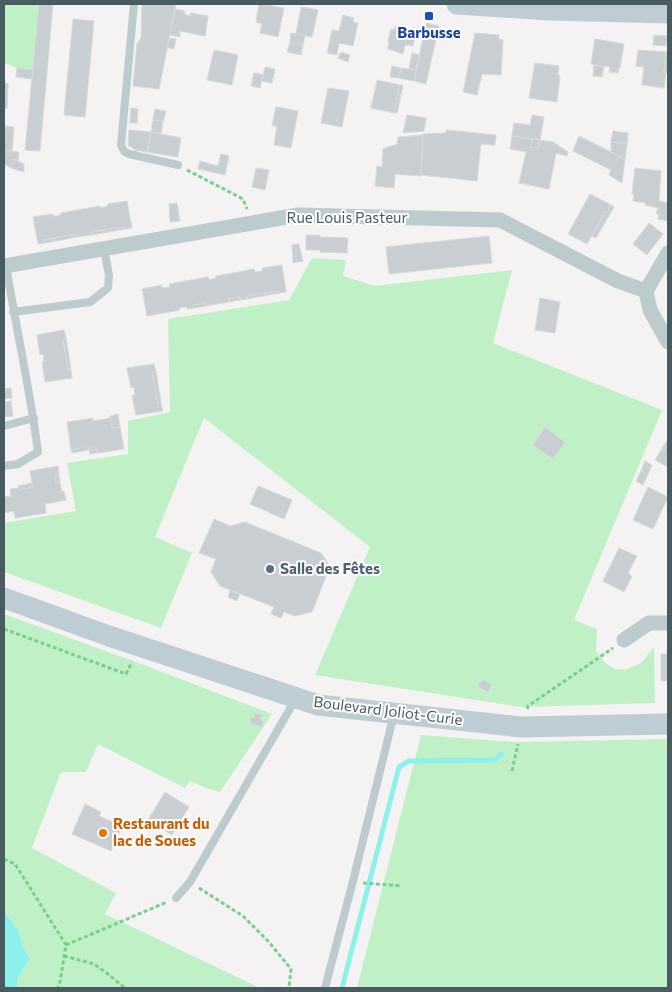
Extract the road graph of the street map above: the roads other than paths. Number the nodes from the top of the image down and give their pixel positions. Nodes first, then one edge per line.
1 (134, 4) edge
2 (457, 4) edge
3 (668, 13) edge
4 (178, 165) road end
5 (104, 249) junction
6 (668, 253) edge
7 (5, 266) edge
8 (646, 292) junction
9 (13, 312) junction
10 (668, 342) edge
11 (34, 418) junction
12 (4, 426) edge
13 (4, 466) edge
14 (4, 598) edge
15 (668, 622) edge
16 (624, 640) road end
17 (296, 698) junction
18 (394, 713) junction
19 (668, 724) edge
20 (176, 898) road end
21 (325, 988) edge

1 - 4 lane
2 - 3 main road
5 - 7 street, Rue Louis Pasteur
5 - 8 street, Rue Louis Pasteur
5 - 9 lane
6 - 8 street
7 - 9 lane, Rue Louis Pasteur
8 - 10 street
9 - 11 lane, Rue Louis Pasteur
11 - 12 lane
11 - 13 lane, Rue Louis Pasteur
14 - 17 main road, Boulevard Joliot-Curie
15 - 16 street
17 - 18 main road, Boulevard Joliot-Curie
17 - 20 lane
18 - 19 main road, Boulevard Joliot-Curie
18 - 21 lane

